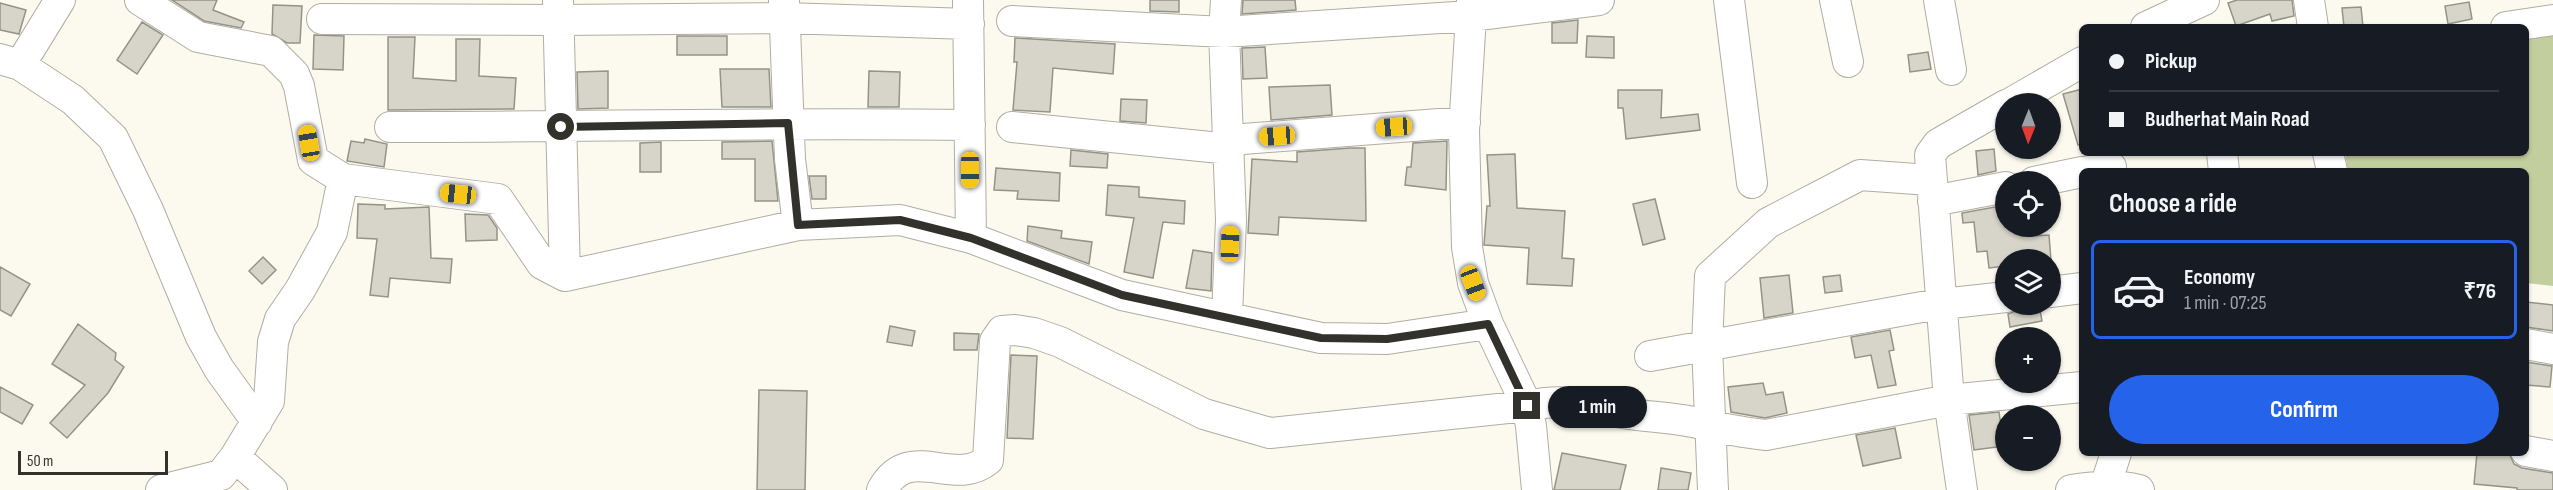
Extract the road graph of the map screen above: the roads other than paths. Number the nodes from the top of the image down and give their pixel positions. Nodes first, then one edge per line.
1 (60, 0) edge
2 (140, 0) edge
3 (1226, 0) edge
4 (1599, 0) edge
5 (1729, 0) edge
6 (1835, 0) edge
7 (1939, 0) edge
8 (2204, 0) edge
9 (2309, 0) edge
10 (1472, 8) edge
11 (784, 9) edge
12 (178, 10) edge
13 (558, 10) edge
14 (968, 12) edge
15 (322, 19) dead end
16 (1012, 21) dead end
17 (2152, 24) edge
18 (2313, 24) edge
19 (1224, 32) junction
20 (10, 62) edge
21 (1848, 63) dead end
22 (2079, 64) edge
23 (1952, 70) dead end
24 (2027, 93) edge
25 (1995, 111) edge
26 (1465, 122) junction
27 (788, 123) junction
28 (970, 125) junction
29 (390, 127) dead end
30 (561, 127) junction
31 (1012, 127) dead end
32 (1230, 144) junction
33 (2079, 173) edge
34 (2061, 176) edge
35 (344, 179) junction
36 (1752, 183) dead end
37 (1995, 187) edge
38 (1932, 190) junction
39 (798, 225) junction
40 (971, 238) junction
41 (565, 276) junction
42 (2079, 288) edge
43 (2061, 291) edge
44 (1995, 298) edge
45 (1943, 303) junction
46 (1227, 316) junction
47 (1498, 345) junction
48 (1707, 345) junction
49 (2529, 345) edge
50 (2553, 349) edge
51 (1650, 356) dead end
52 (2079, 387) edge
53 (1949, 400) junction
54 (266, 401) junction
55 (1527, 406) junction
56 (1712, 427) junction
57 (2529, 452) edge
58 (2115, 456) edge
59 (2553, 456) edge
60 (235, 457) junction
61 (2104, 488) edge
62 (161, 490) edge
63 (272, 490) edge
64 (882, 490) edge
65 (1537, 490) edge
66 (1713, 490) edge
67 (1962, 490) edge
68 (2071, 490) edge
69 (2139, 490) edge

1 - 20 street
2 - 12 street
3 - 19 street
4 - 10 street
5 - 36 street
6 - 21 street
7 - 23 street
8 - 17 street
9 - 18 street
10 - 19 street
10 - 26 street
11 - 13 street
11 - 14 street
11 - 27 street
12 - 35 street
13 - 15 street
13 - 30 street
14 - 28 street
16 - 19 street
19 - 32 street
20 - 54 street
22 - 24 street
25 - 38 street
26 - 32 street
26 - 47 street
27 - 28 street
27 - 30 street
27 - 39 street
28 - 40 street
29 - 30 street
30 - 41 street
31 - 32 street
32 - 46 street
33 - 34 street
35 - 41 street
35 - 54 street
37 - 38 street
38 - 45 street
38 - 48 street
39 - 40 street
39 - 41 street
40 - 46 street
42 - 43 street
44 - 45 street
45 - 48 street
45 - 53 street
46 - 47 street
47 - 55 street
48 - 51 street
48 - 56 street
49 - 50 street
52 - 53 street
53 - 56 street
53 - 67 street
54 - 60 street
55 - 56 street
55 - 64 street
55 - 65 street
56 - 66 street
57 - 59 street
58 - 61 street
60 - 62 street
60 - 63 street
61 - 68 street
61 - 69 street

